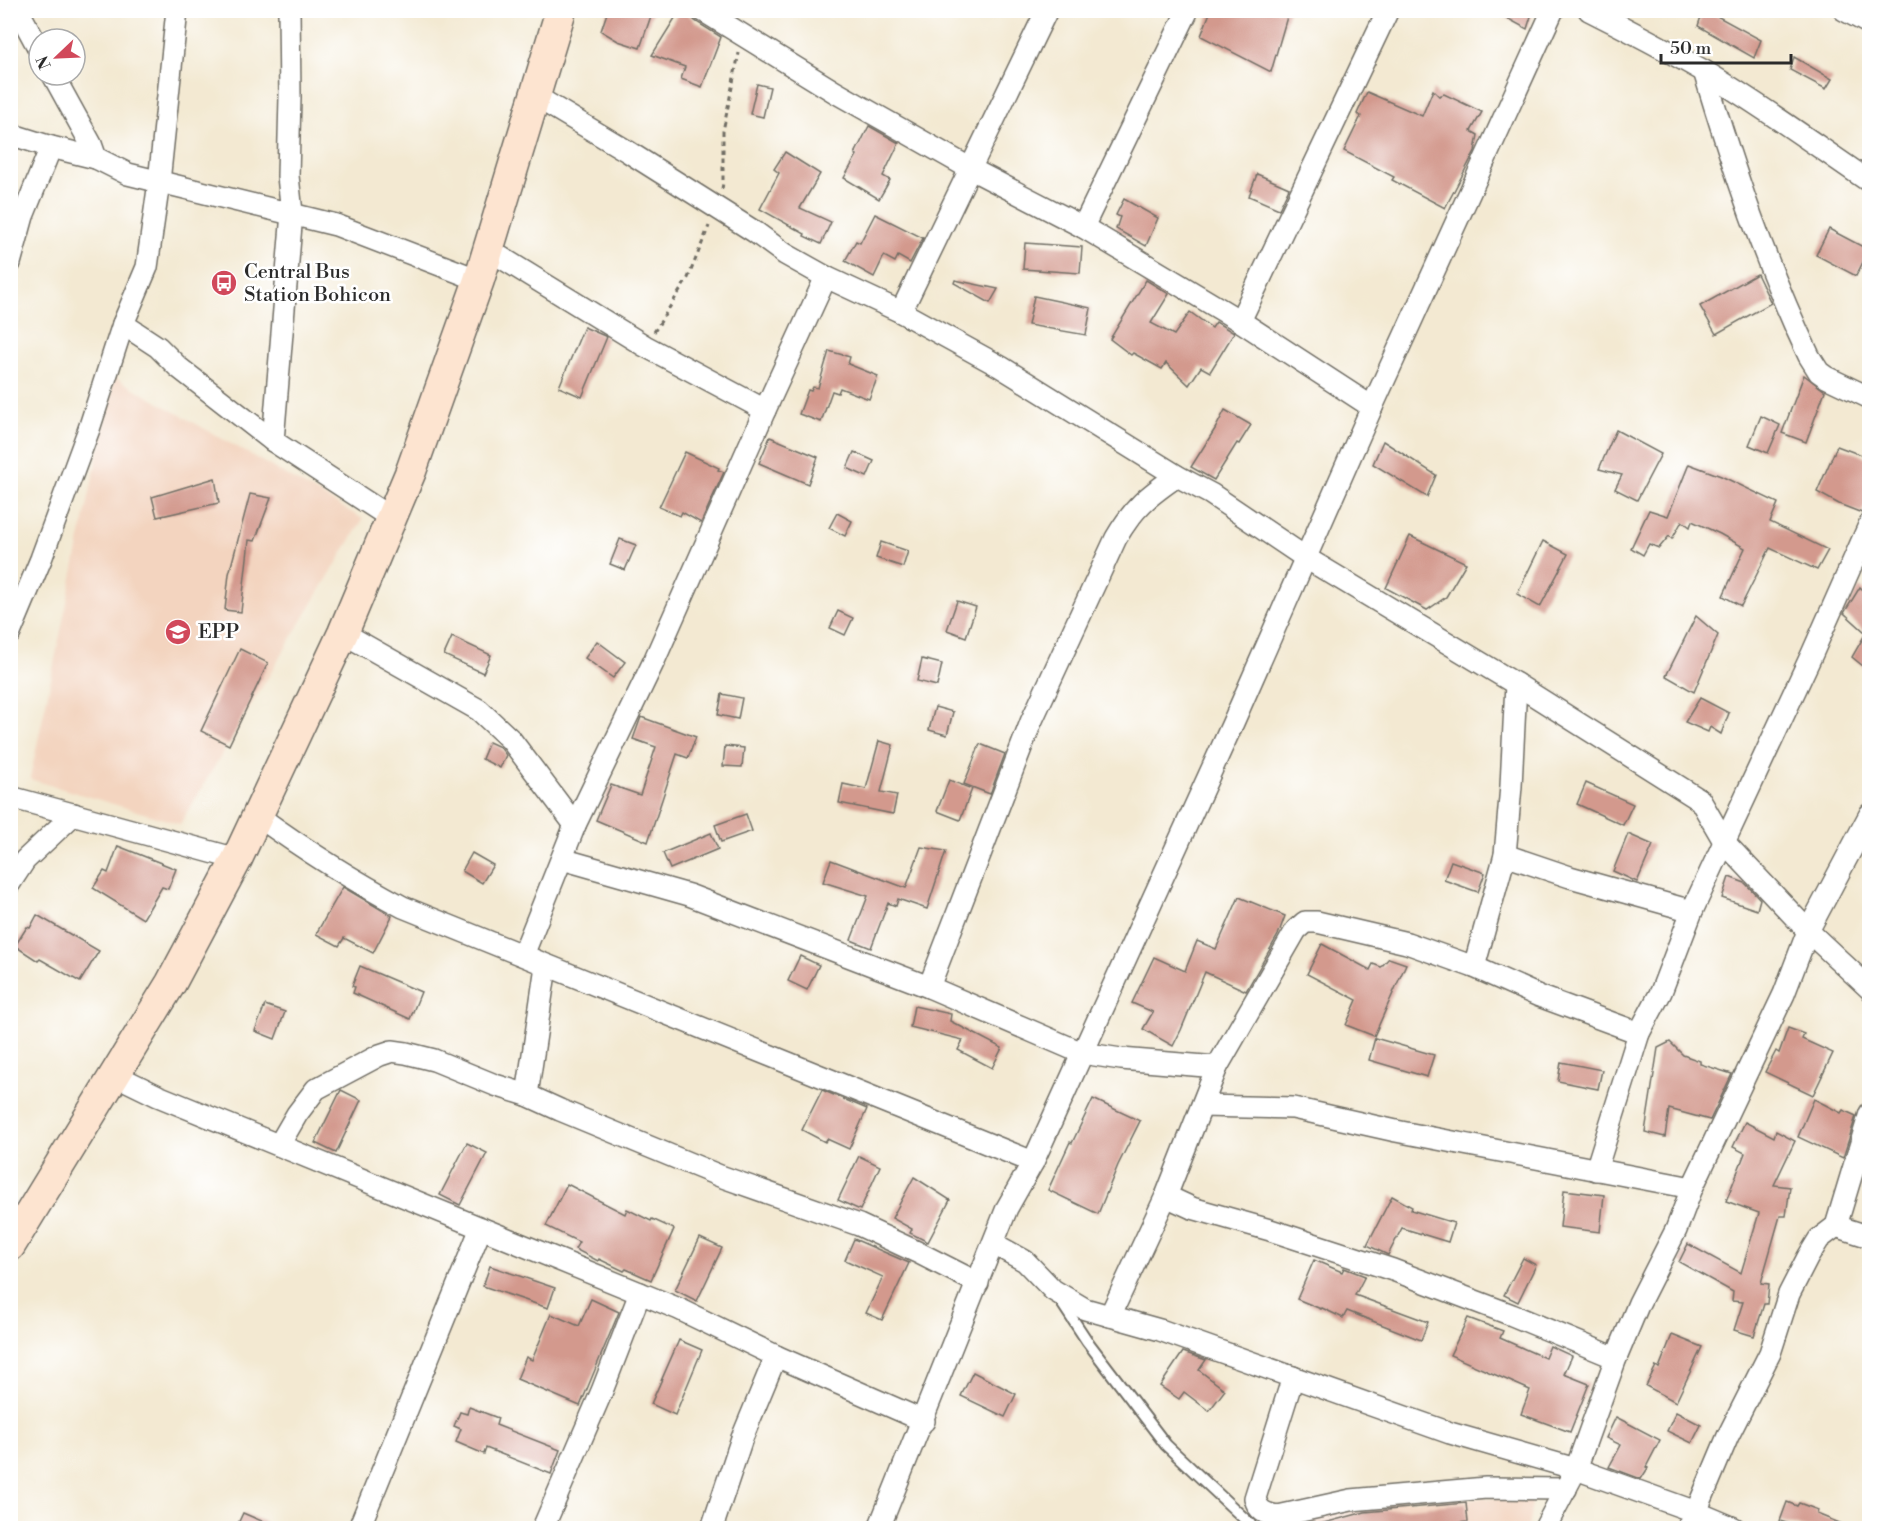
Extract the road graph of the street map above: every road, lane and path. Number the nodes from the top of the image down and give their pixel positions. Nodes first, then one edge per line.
1 (18, 10) edge
2 (177, 10) edge
3 (289, 10) edge
4 (561, 10) edge
5 (702, 10) edge
6 (1047, 10) edge
7 (1188, 10) edge
8 (1388, 10) edge
9 (1553, 10) edge
10 (1589, 10) edge
11 (27, 27) edge
12 (1704, 71) junction
13 (60, 87) edge
14 (535, 96) junction
15 (10, 134) edge
16 (51, 147) junction
17 (96, 158) junction
18 (971, 169) junction
19 (159, 182) junction
20 (1869, 182) edge
21 (292, 213) junction
22 (1083, 227) junction
23 (489, 250) junction
24 (10, 263) edge
25 (826, 277) junction
26 (478, 280) junction
27 (901, 312) junction
28 (1239, 321) junction
29 (123, 324) junction
30 (1869, 398) edge
31 (1372, 407) junction
32 (765, 411) junction
33 (273, 441) junction
34 (1177, 476) junction
35 (390, 518) junction
36 (1869, 522) edge
37 (1306, 558) junction
38 (10, 633) edge
39 (343, 633) junction
40 (1516, 684) junction
41 (10, 796) edge
42 (74, 814) junction
43 (1869, 814) edge
44 (258, 816) junction
45 (575, 825) junction
46 (1725, 843) junction
47 (1505, 855) junction
48 (237, 859) junction
49 (562, 859) junction
50 (10, 883) edge
51 (1692, 911) junction
52 (1808, 931) junction
53 (523, 955) junction
54 (546, 966) junction
55 (1474, 967) junction
56 (929, 987) junction
57 (1869, 989) edge
58 (1638, 1033) junction
59 (1082, 1053) junction
60 (1217, 1067) junction
61 (115, 1075) junction
62 (526, 1095) junction
63 (1202, 1106) junction
64 (1869, 1113) edge
65 (279, 1145) junction
66 (1033, 1162) junction
67 (1596, 1170) junction
68 (1692, 1188) junction
69 (1166, 1196) junction
70 (1836, 1226) junction
71 (481, 1228) junction
72 (1869, 1237) edge
73 (994, 1244) junction
74 (10, 1246) edge
75 (978, 1283) junction
76 (1053, 1290) junction
77 (640, 1293) junction
78 (1110, 1316) junction
79 (776, 1356) junction
80 (1616, 1358) junction
81 (1293, 1377) junction
82 (924, 1421) junction
83 (1576, 1469) junction
84 (1566, 1489) junction
85 (1255, 1498) junction
86 (1692, 1520) edge
87 (1251, 1526) edge
88 (359, 1528) edge
89 (543, 1528) edge
90 (712, 1528) edge
91 (879, 1528) edge
92 (1545, 1528) edge
93 (1734, 1528) edge

1 - 11 street
2 - 19 street
3 - 21 street
4 - 14 main road
5 - 18 street
6 - 18 street
7 - 22 street
8 - 28 street
9 - 31 street
10 - 12 street
12 - 20 street
12 - 30 street
13 - 17 street
14 - 23 main road
14 - 25 street
15 - 16 street
16 - 17 street
16 - 24 street
17 - 19 street
18 - 22 street
18 - 27 street
19 - 21 street
19 - 29 street
21 - 26 street
21 - 33 street
22 - 28 street
23 - 26 main road
23 - 32 street
25 - 27 street
25 - 32 street
26 - 35 main road
27 - 34 street
28 - 31 street
29 - 33 street
29 - 38 street
31 - 37 street
32 - 45 street
33 - 35 street
34 - 37 street
34 - 56 street
35 - 39 main road
36 - 46 street
37 - 40 street
37 - 59 street
39 - 44 main road
39 - 45 street
40 - 46 street
40 - 47 street
41 - 42 street
42 - 48 street
42 - 50 street
43 - 52 street
44 - 48 main road
44 - 53 street
45 - 49 street
46 - 51 street
46 - 52 street
47 - 51 street
47 - 55 street
48 - 61 main road
49 - 53 street
49 - 56 street
51 - 58 street
52 - 57 street
52 - 68 street
53 - 54 street
54 - 62 street
54 - 66 street
55 - 58 street
55 - 60 street
56 - 59 street
58 - 67 street
59 - 60 street
59 - 66 street
60 - 63 street
61 - 65 street
61 - 74 main road
62 - 65 street
62 - 75 street
63 - 67 street
63 - 69 street
64 - 70 street
65 - 71 street
66 - 73 street
67 - 68 street
68 - 80 street
69 - 78 street
69 - 80 street
70 - 72 street
70 - 86 street
71 - 77 street
71 - 88 street
73 - 75 street
73 - 76 street
75 - 82 street
76 - 78 street
76 - 87 lane
77 - 79 street
77 - 89 street
78 - 81 street
79 - 82 street
79 - 90 street
80 - 83 street
81 - 83 street
81 - 85 street
82 - 91 street
83 - 84 street
83 - 86 street
84 - 85 street
84 - 92 street
85 - 87 lane
86 - 93 street

